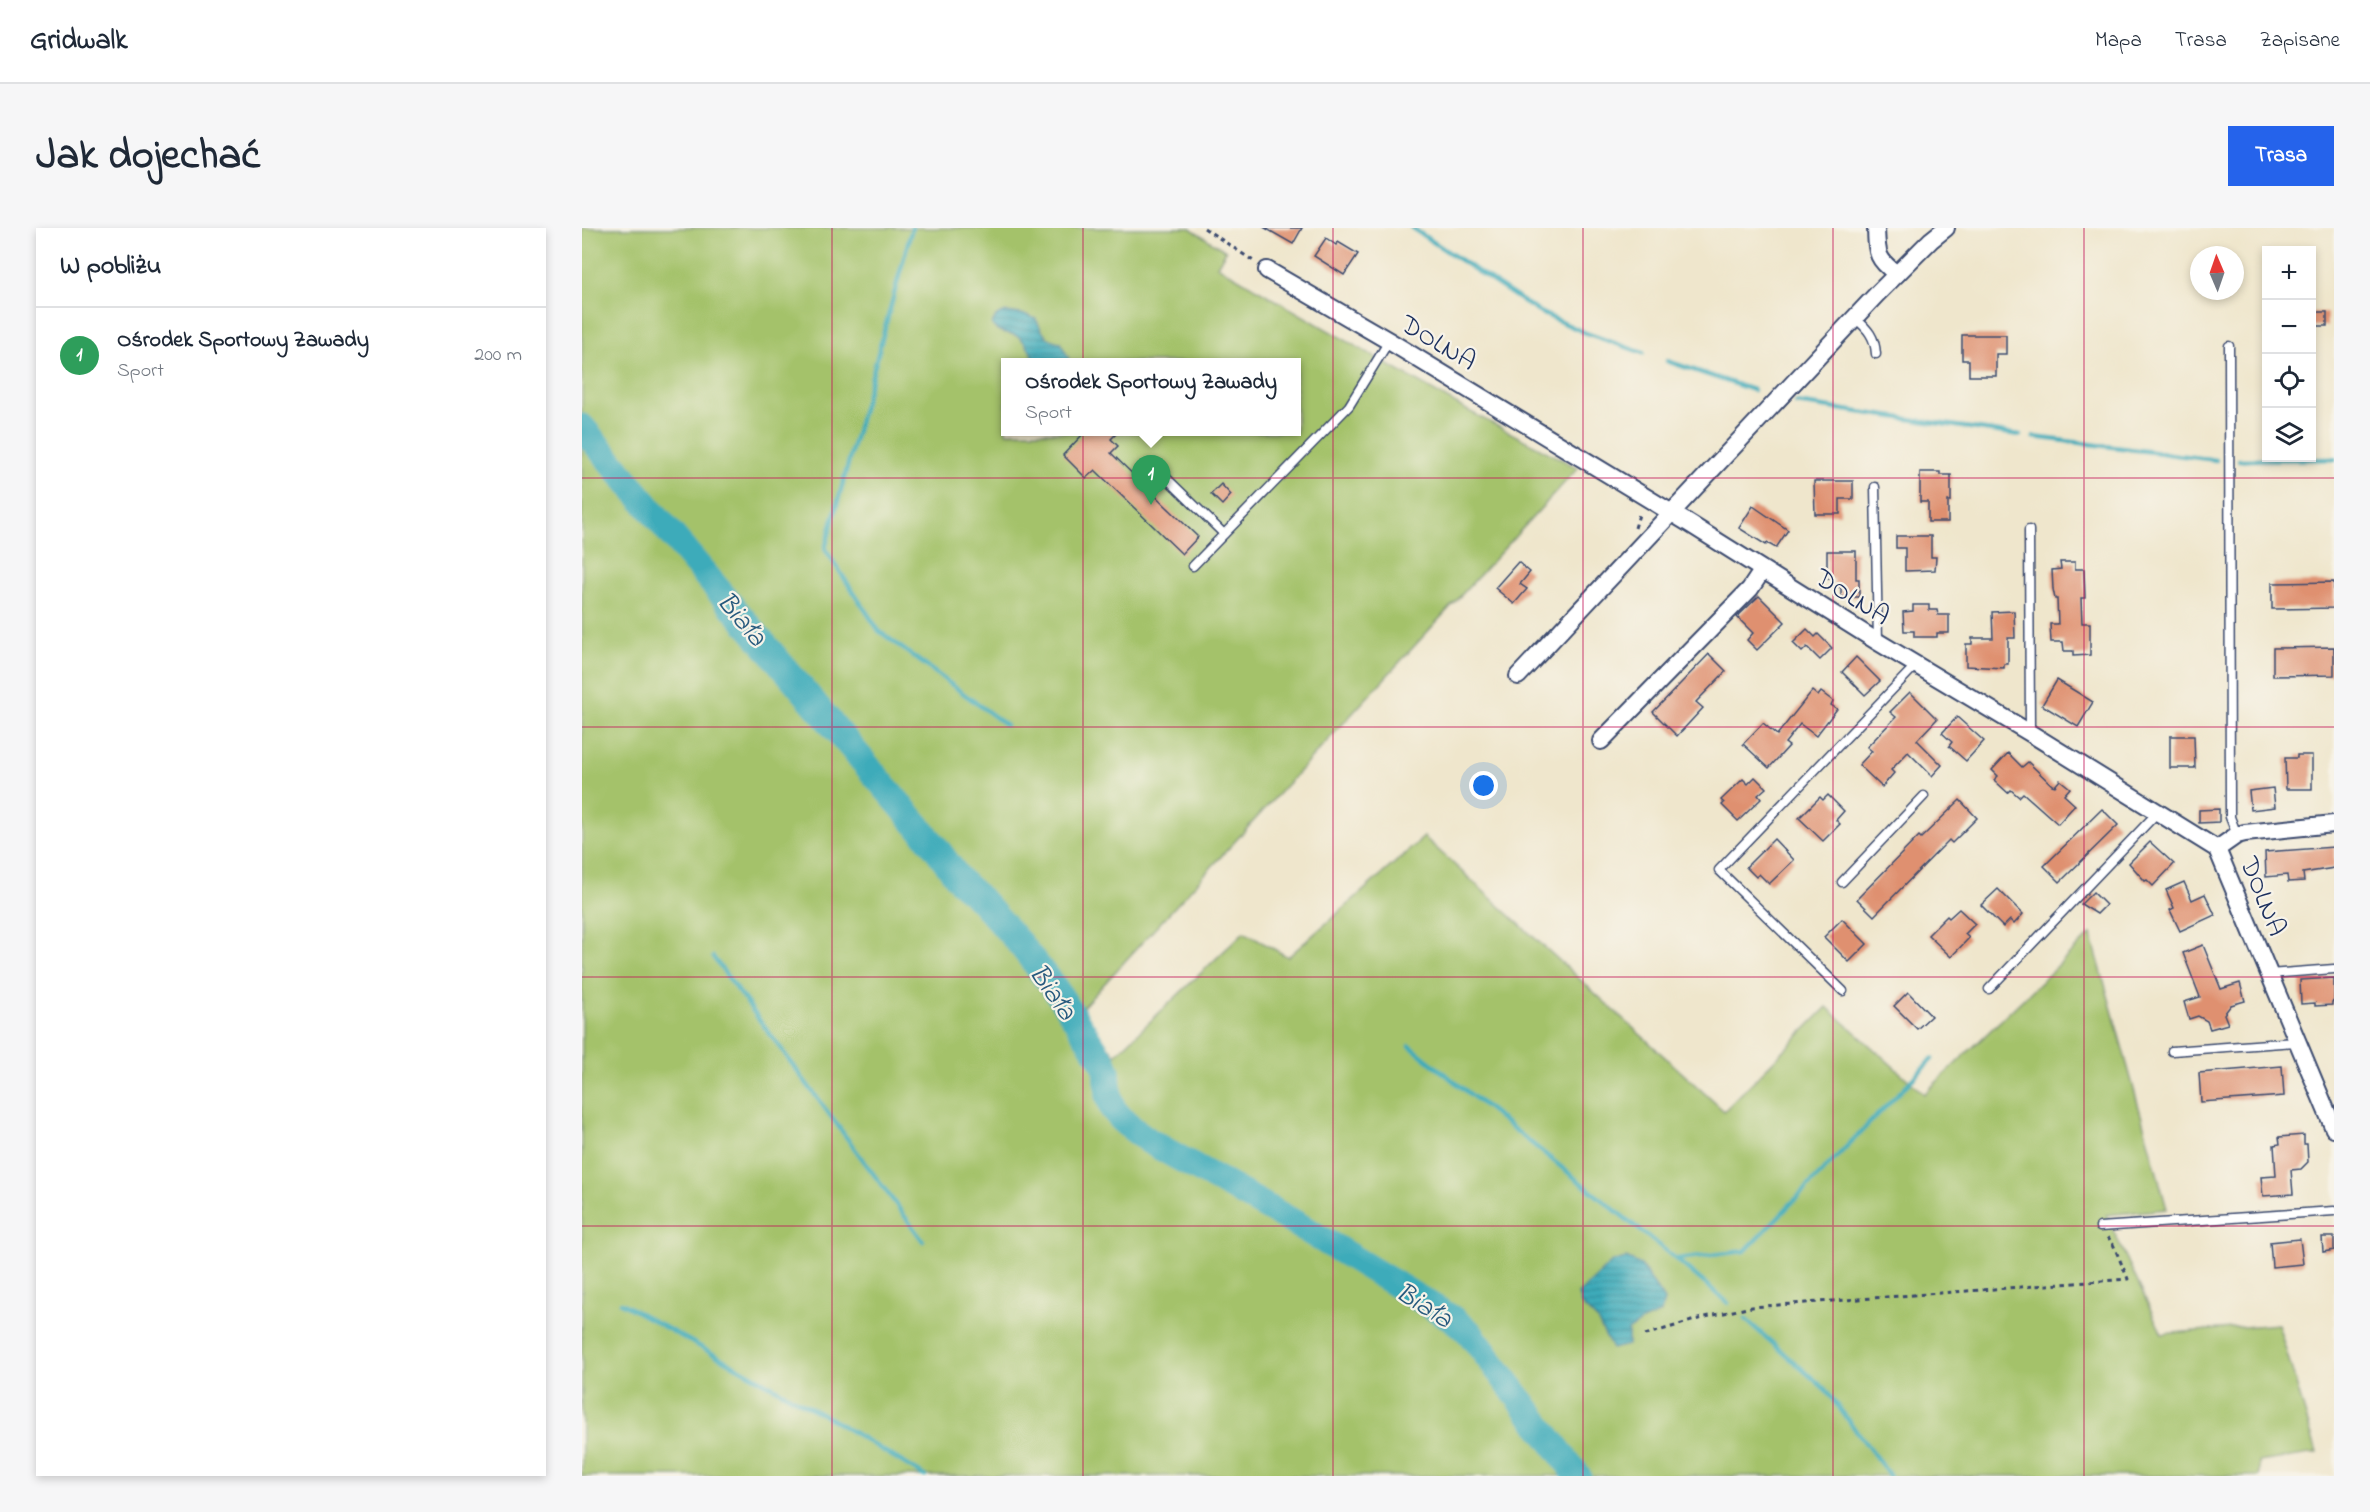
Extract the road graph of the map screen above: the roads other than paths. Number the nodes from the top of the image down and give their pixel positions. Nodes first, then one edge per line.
1 (1876, 228) edge
2 (1946, 228) edge
3 (1267, 270) road end
4 (1897, 274) junction
5 (1855, 318) junction
6 (1389, 341) junction
7 (2229, 346) dead end
8 (1876, 354) dead end
9 (1152, 464) dead end
10 (1875, 487) dead end
11 (1673, 514) junction
12 (2029, 530) dead end
13 (1224, 534) junction
14 (1193, 566) dead end
15 (1762, 570) junction
16 (1878, 642) junction
17 (1916, 665) junction
18 (1518, 676) dead end
19 (2030, 733) junction
20 (1601, 741) dead end
21 (1924, 796) dead end
22 (2157, 813) junction
23 (2334, 824) edge
24 (2237, 835) junction
25 (2217, 849) junction
26 (1842, 882) dead end
27 (2334, 969) edge
28 (2268, 974) junction
29 (1989, 989) dead end
30 (1843, 991) dead end
31 (2296, 1042) junction
32 (2172, 1051) dead end
33 (2334, 1129) edge
34 (2334, 1211) edge
35 (2100, 1227) road end

1 - 4 street
2 - 4 street
3 - 6 street, DOLNA
4 - 5 street
5 - 8 lane
5 - 11 street
6 - 11 street, DOLNA
6 - 13 lane
7 - 24 lane
9 - 13 lane
10 - 16 lane
11 - 15 street, DOLNA
11 - 18 street
12 - 19 lane
13 - 14 lane
15 - 16 street, DOLNA
15 - 20 street
16 - 17 street, DOLNA
17 - 19 street, DOLNA
17 - 30 lane
19 - 22 street, DOLNA
21 - 26 lane
22 - 25 street, DOLNA
22 - 29 lane
23 - 24 street
24 - 25 street
25 - 28 street, DOLNA
27 - 28 lane
28 - 31 street, DOLNA
31 - 32 lane
31 - 33 street, DOLNA
34 - 35 lane

